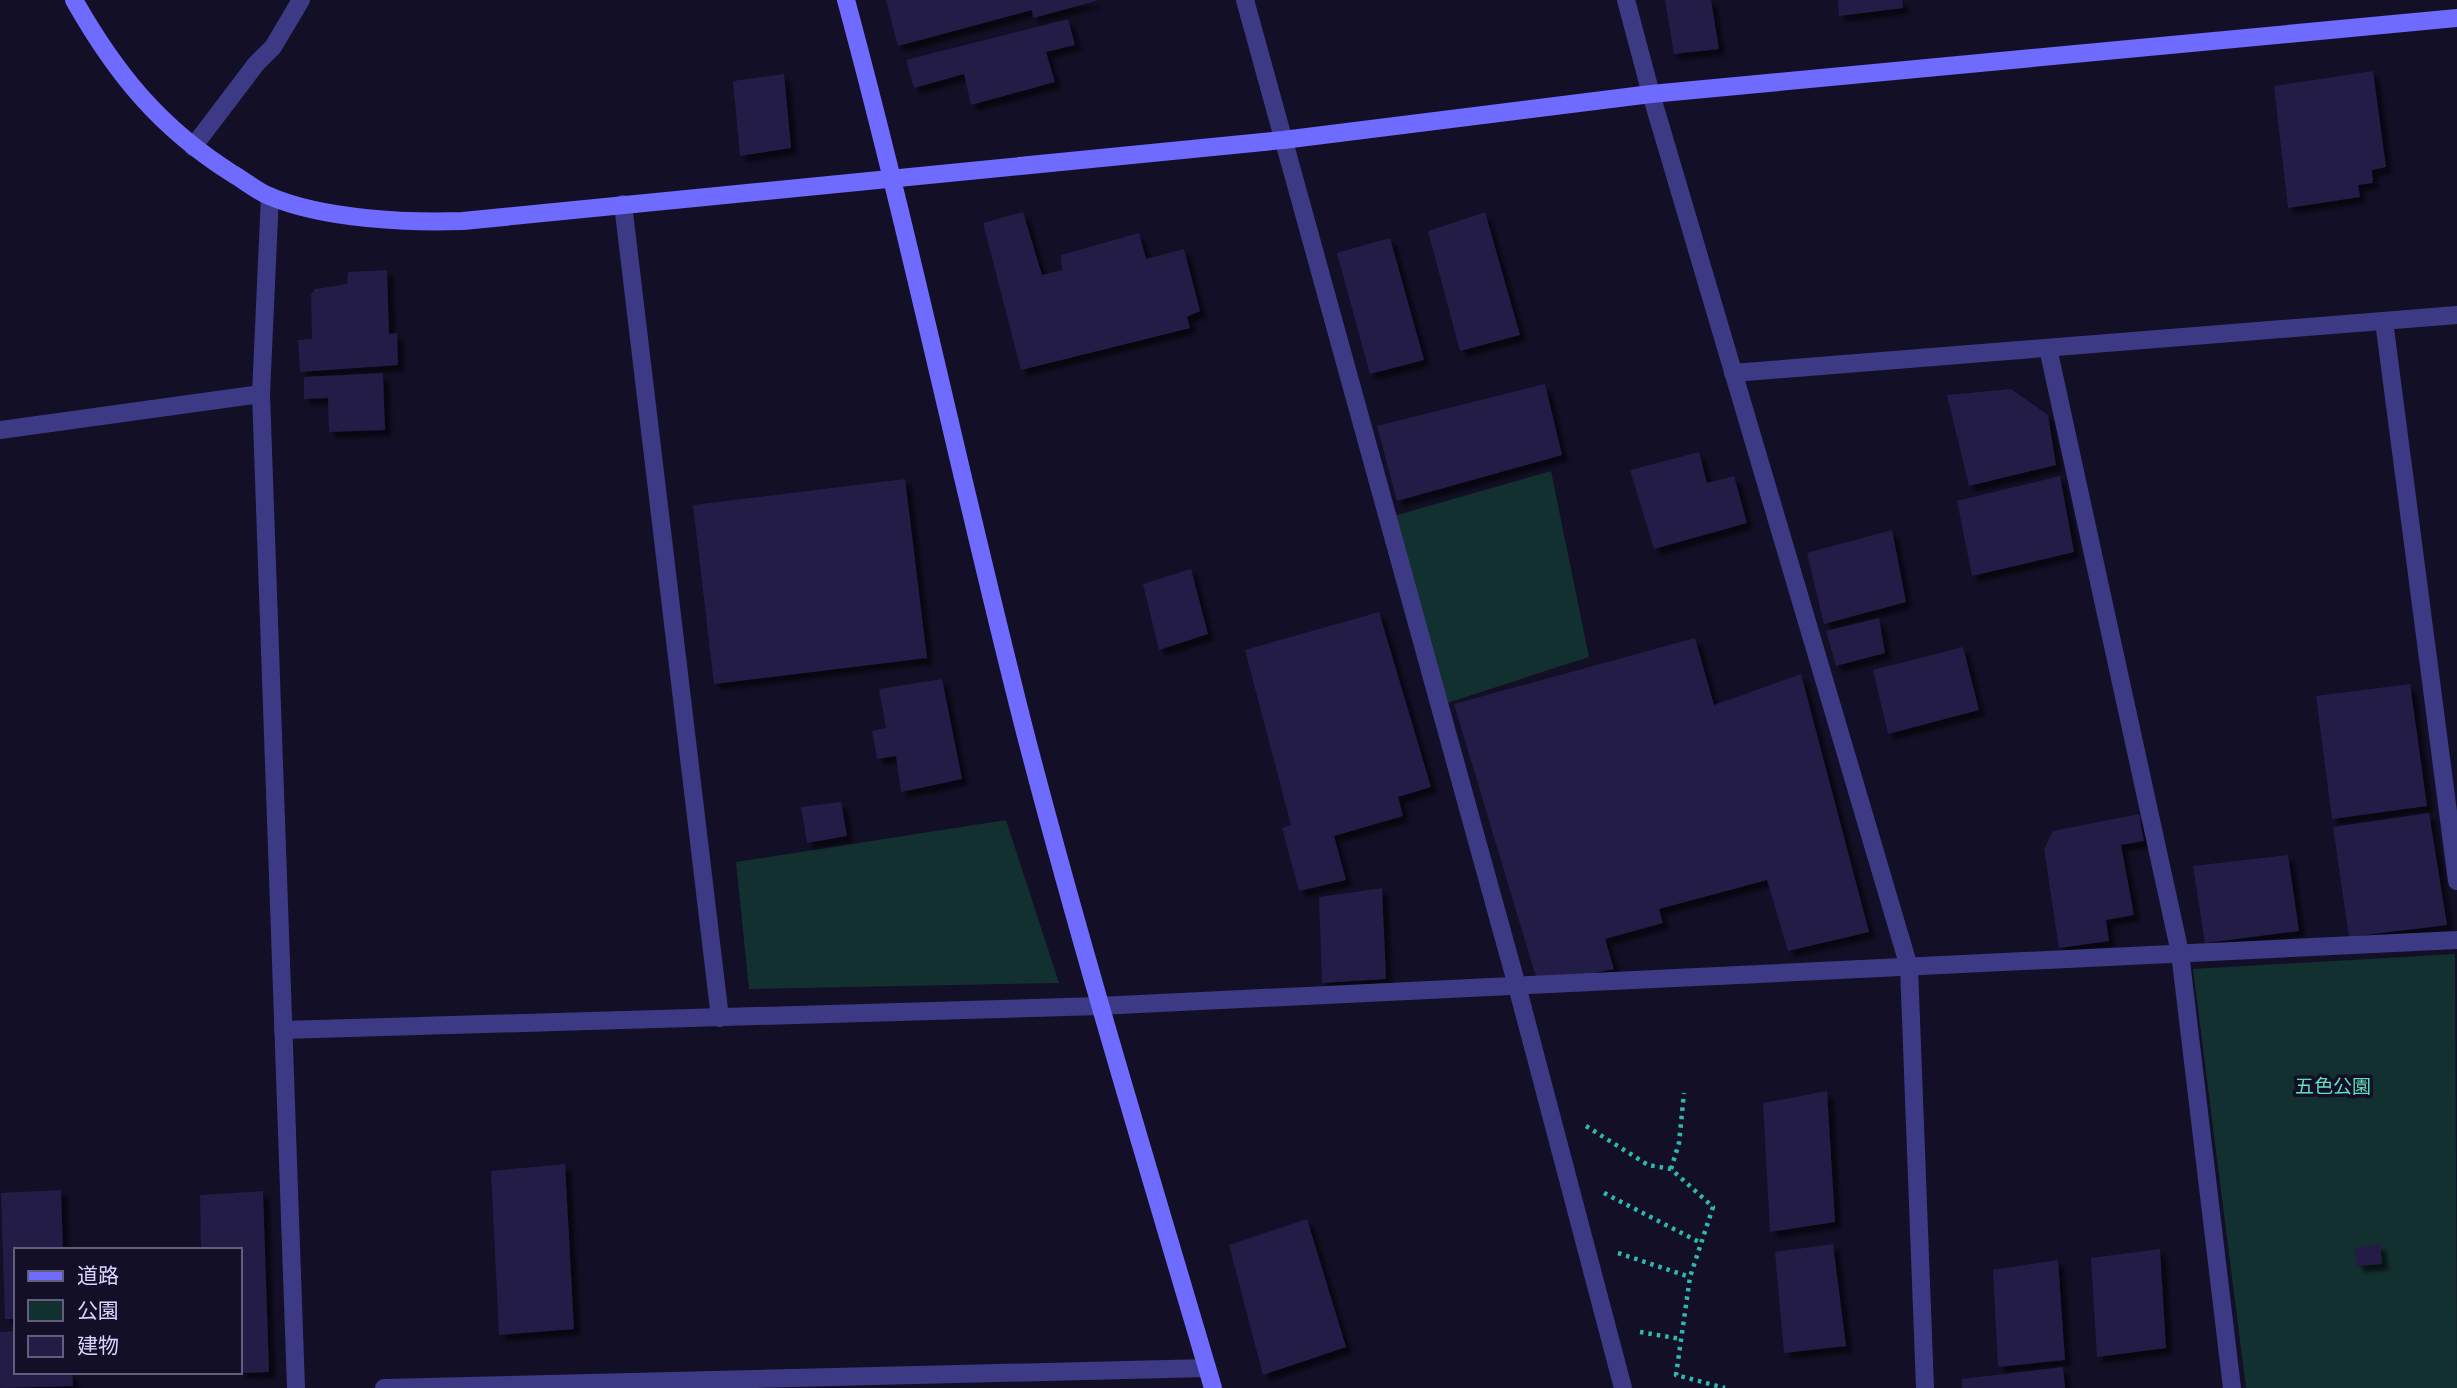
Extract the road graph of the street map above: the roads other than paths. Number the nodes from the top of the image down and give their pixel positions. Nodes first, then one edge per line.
1 (74, 0) edge
2 (301, 0) edge
3 (846, 0) edge
4 (1245, 0) edge
5 (1626, 0) edge
6 (2457, 18) edge
7 (1651, 94) junction
8 (1283, 140) junction
9 (193, 147) junction
10 (894, 177) junction
11 (270, 196) junction
12 (623, 204) junction
13 (2457, 315) edge
14 (2384, 321) junction
15 (2048, 348) junction
16 (1733, 373) junction
17 (261, 394) junction
18 (0, 430) edge
19 (2457, 881) edge
20 (2457, 940) edge
21 (2180, 953) junction
22 (1909, 967) junction
23 (1517, 986) junction
24 (1099, 1006) junction
25 (720, 1018) junction
26 (283, 1030) junction
27 (1207, 1368) junction
28 (915, 1382) edge
29 (296, 1388) edge
30 (384, 1388) edge
31 (1213, 1388) edge
32 (1623, 1388) edge
33 (1925, 1388) edge
34 (2232, 1388) edge

1 - 9 street
2 - 9 street
3 - 10 street
4 - 8 street
5 - 7 street
6 - 7 street
7 - 8 street
7 - 16 street
8 - 10 street
8 - 23 street
9 - 11 street
10 - 12 street
10 - 24 street
11 - 12 street
11 - 17 street
12 - 25 street
13 - 14 street
14 - 15 street
14 - 19 street
15 - 16 street
15 - 21 street
16 - 22 street
17 - 18 street
17 - 26 street
20 - 21 street
21 - 22 street
21 - 34 street
22 - 23 street
22 - 33 street
23 - 24 street
23 - 32 street
24 - 25 street
24 - 27 street
25 - 26 street
26 - 29 street
27 - 28 street
27 - 31 street
28 - 30 street

